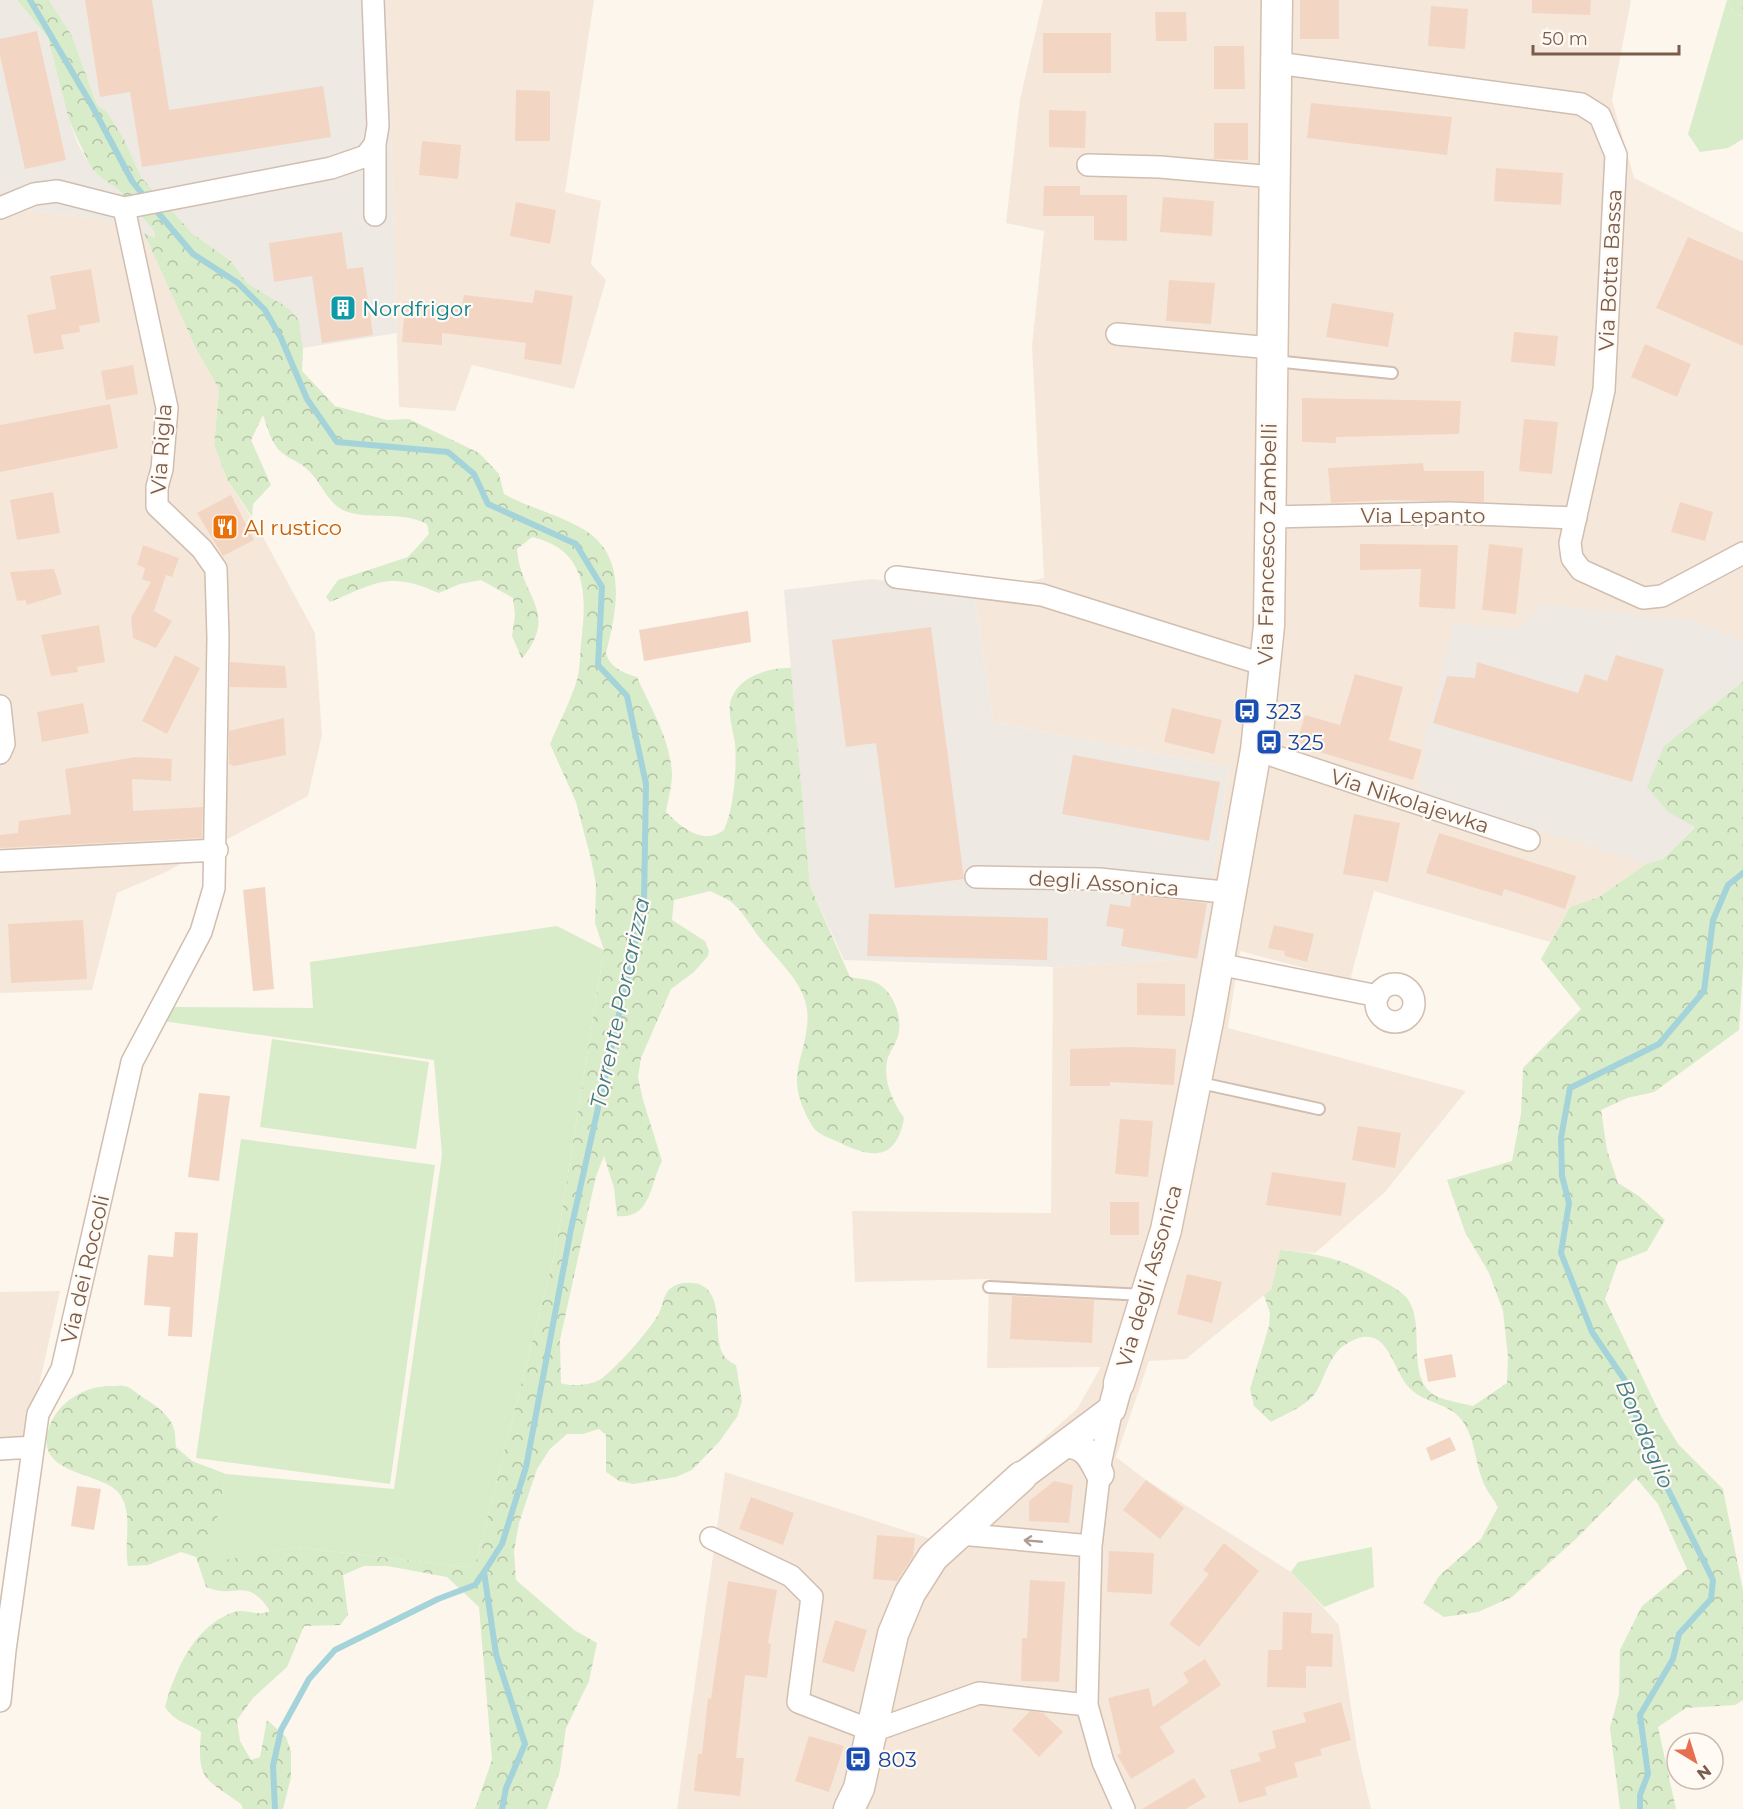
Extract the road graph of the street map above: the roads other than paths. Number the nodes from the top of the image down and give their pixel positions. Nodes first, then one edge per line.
1 (373, 0) edge
2 (1277, 0) edge
3 (1277, 63) junction
4 (375, 144) junction
5 (1088, 165) dead end
6 (1273, 177) junction
7 (141, 205) junction
8 (0, 208) edge
9 (375, 215) dead end
10 (1116, 334) dead end
11 (1271, 354) junction
12 (1392, 373) dead end
13 (1270, 517) junction
14 (1576, 518) junction
15 (1743, 553) edge
16 (896, 577) dead end
17 (1265, 665) junction
18 (0, 706) edge
19 (1256, 745) junction
20 (0, 753) edge
21 (1529, 840) dead end
22 (217, 850) junction
23 (0, 861) edge
24 (976, 877) dead end
25 (1233, 893) junction
26 (1218, 964) junction
27 (1378, 996) dead end
28 (1196, 1082) junction
29 (1319, 1109) dead end
30 (989, 1287) dead end
31 (1146, 1295) junction
32 (1115, 1396) junction
33 (1068, 1444) junction
34 (33, 1447) junction
35 (0, 1449) edge
36 (1100, 1474) junction
37 (1021, 1477) junction
38 (960, 1534) junction
39 (711, 1538) dead end
40 (1091, 1546) junction
41 (0, 1701) edge
42 (1087, 1705) junction
43 (873, 1731) junction
44 (849, 1809) edge
45 (1124, 1809) edge

1 - 4 street
2 - 3 main road, Via Francesco Zambelli
3 - 6 main road, Via Francesco Zambelli
3 - 14 street, Via Botta Bassa
4 - 7 street
4 - 9 street
5 - 6 street
6 - 11 main road, Via Francesco Zambelli
7 - 8 street
7 - 22 street, Via Rigla
10 - 11 street
11 - 12 lane
11 - 13 main road, Via Francesco Zambelli
13 - 14 street, Via Lepanto
13 - 17 main road, Via Francesco Zambelli
14 - 15 street, Via Botta Bassa
16 - 17 street
17 - 19 main road, Via Francesco Zambelli
18 - 20 street
19 - 21 street, Via Nikolajewka
19 - 25 main road, Via degli Assonica
22 - 23 street
22 - 34 street, Via dei Roccoli
24 - 25 street, degli Assonica
25 - 26 main road, Via degli Assonica
26 - 27 street
26 - 28 main road, Via degli Assonica
28 - 29 lane
28 - 31 main road, Via degli Assonica
30 - 31 lane
31 - 32 main road, Via degli Assonica
32 - 33 street
32 - 36 street, Via degli Assonica
32 - 37 street
33 - 36 street
33 - 37 street
34 - 35 street
34 - 41 street, Via dei Roccoli
36 - 40 street, Via degli Assonica
37 - 38 main road
40 -> 38 street
38 - 43 main road
39 - 43 street
40 - 42 street, Via degli Assonica
42 - 43 street
42 - 45 street, Via degli Assonica
43 - 44 main road

